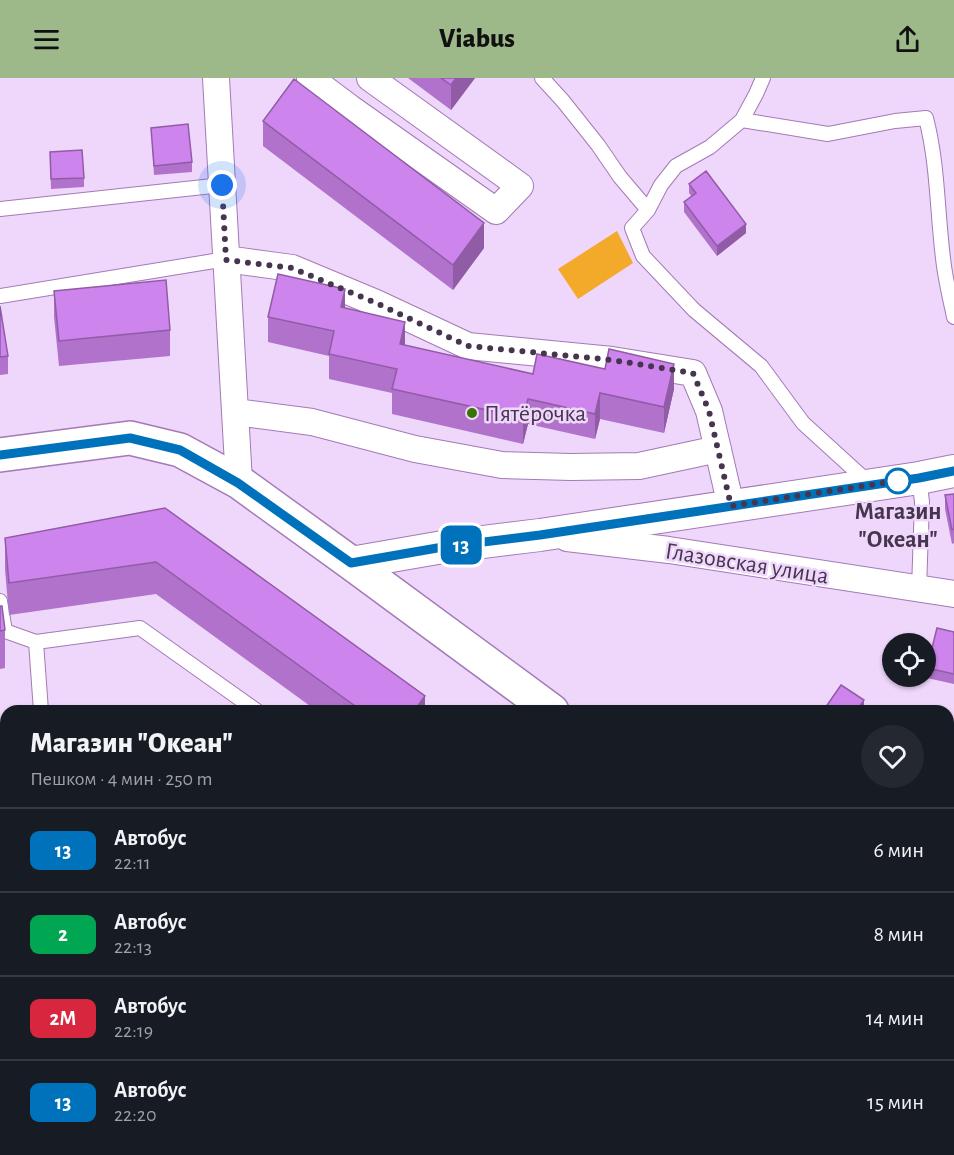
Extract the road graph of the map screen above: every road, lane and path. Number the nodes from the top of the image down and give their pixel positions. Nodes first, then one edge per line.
1 (216, 78) edge
2 (310, 78) edge
3 (370, 78) edge
4 (542, 78) edge
5 (763, 78) edge
6 (742, 120) junction
7 (222, 185) junction
8 (0, 209) edge
9 (648, 210) junction
10 (226, 260) junction
11 (0, 296) edge
12 (954, 317) edge
13 (235, 412) junction
14 (718, 449) junction
15 (0, 455) edge
16 (954, 471) edge
17 (919, 478) junction
18 (238, 483) junction
19 (871, 485) junction
20 (731, 506) junction
21 (540, 535) junction
22 (351, 563) junction
23 (920, 589) junction
24 (954, 594) edge
25 (0, 601) edge
26 (36, 642) junction
27 (534, 703) edge
28 (40, 705) edge
29 (249, 705) edge

1 - 7 street
2 - 3 street
4 - 9 lane
5 - 6 lane
6 - 9 lane
6 - 12 lane
7 - 8 lane
7 - 10 street
9 - 19 lane
10 - 11 lane
10 - 13 street
10 - 14 street
13 - 14 street
13 - 18 street
14 - 20 street
15 - 18 main road
16 - 17 street
17 - 19 street
17 - 23 lane
18 - 22 main road
19 - 20 street
20 - 21 street
21 - 22 street
21 - 23 street, Глазовская улица
22 - 27 main road
23 - 24 street, Глазовская улица
25 - 26 lane
26 - 28 lane
26 - 29 lane

